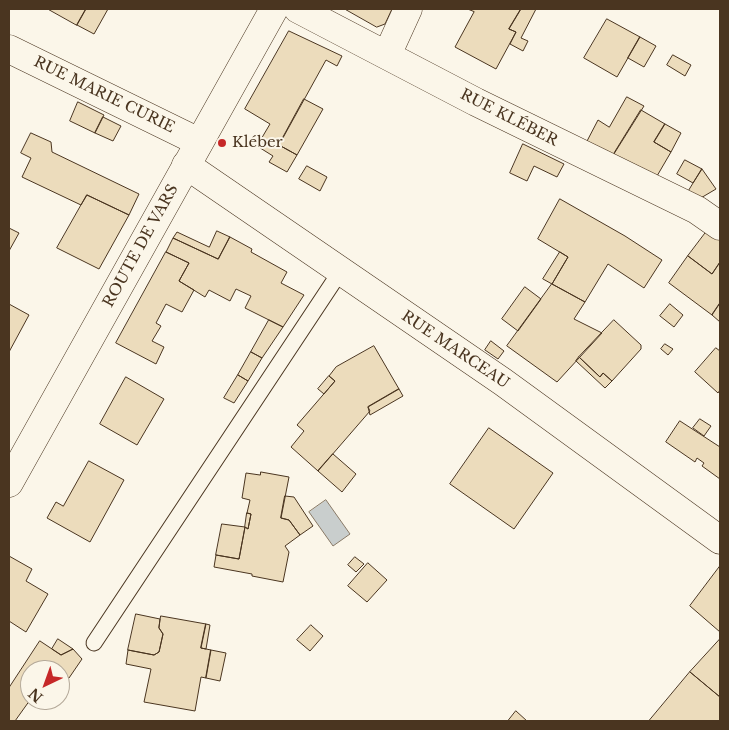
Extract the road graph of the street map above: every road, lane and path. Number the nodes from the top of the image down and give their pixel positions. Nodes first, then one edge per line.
1 (274, 9) edge
2 (298, 9) edge
3 (408, 9) edge
4 (9, 49) edge
5 (387, 55) junction
6 (192, 153) junction
7 (720, 226) edge
8 (340, 272) junction
9 (9, 483) edge
10 (720, 540) edge
11 (94, 643) dead end

1 - 6 street, ROUTE DE VARS
2 - 5 street, RUE KLÉBER
3 - 5 street
4 - 6 street, RUE MARIE CURIE
5 - 7 street, RUE KLÉBER
6 - 8 street, RUE MARCEAU
6 - 9 street, ROUTE DE VARS
8 - 10 street, RUE MARCEAU
8 - 11 lane

